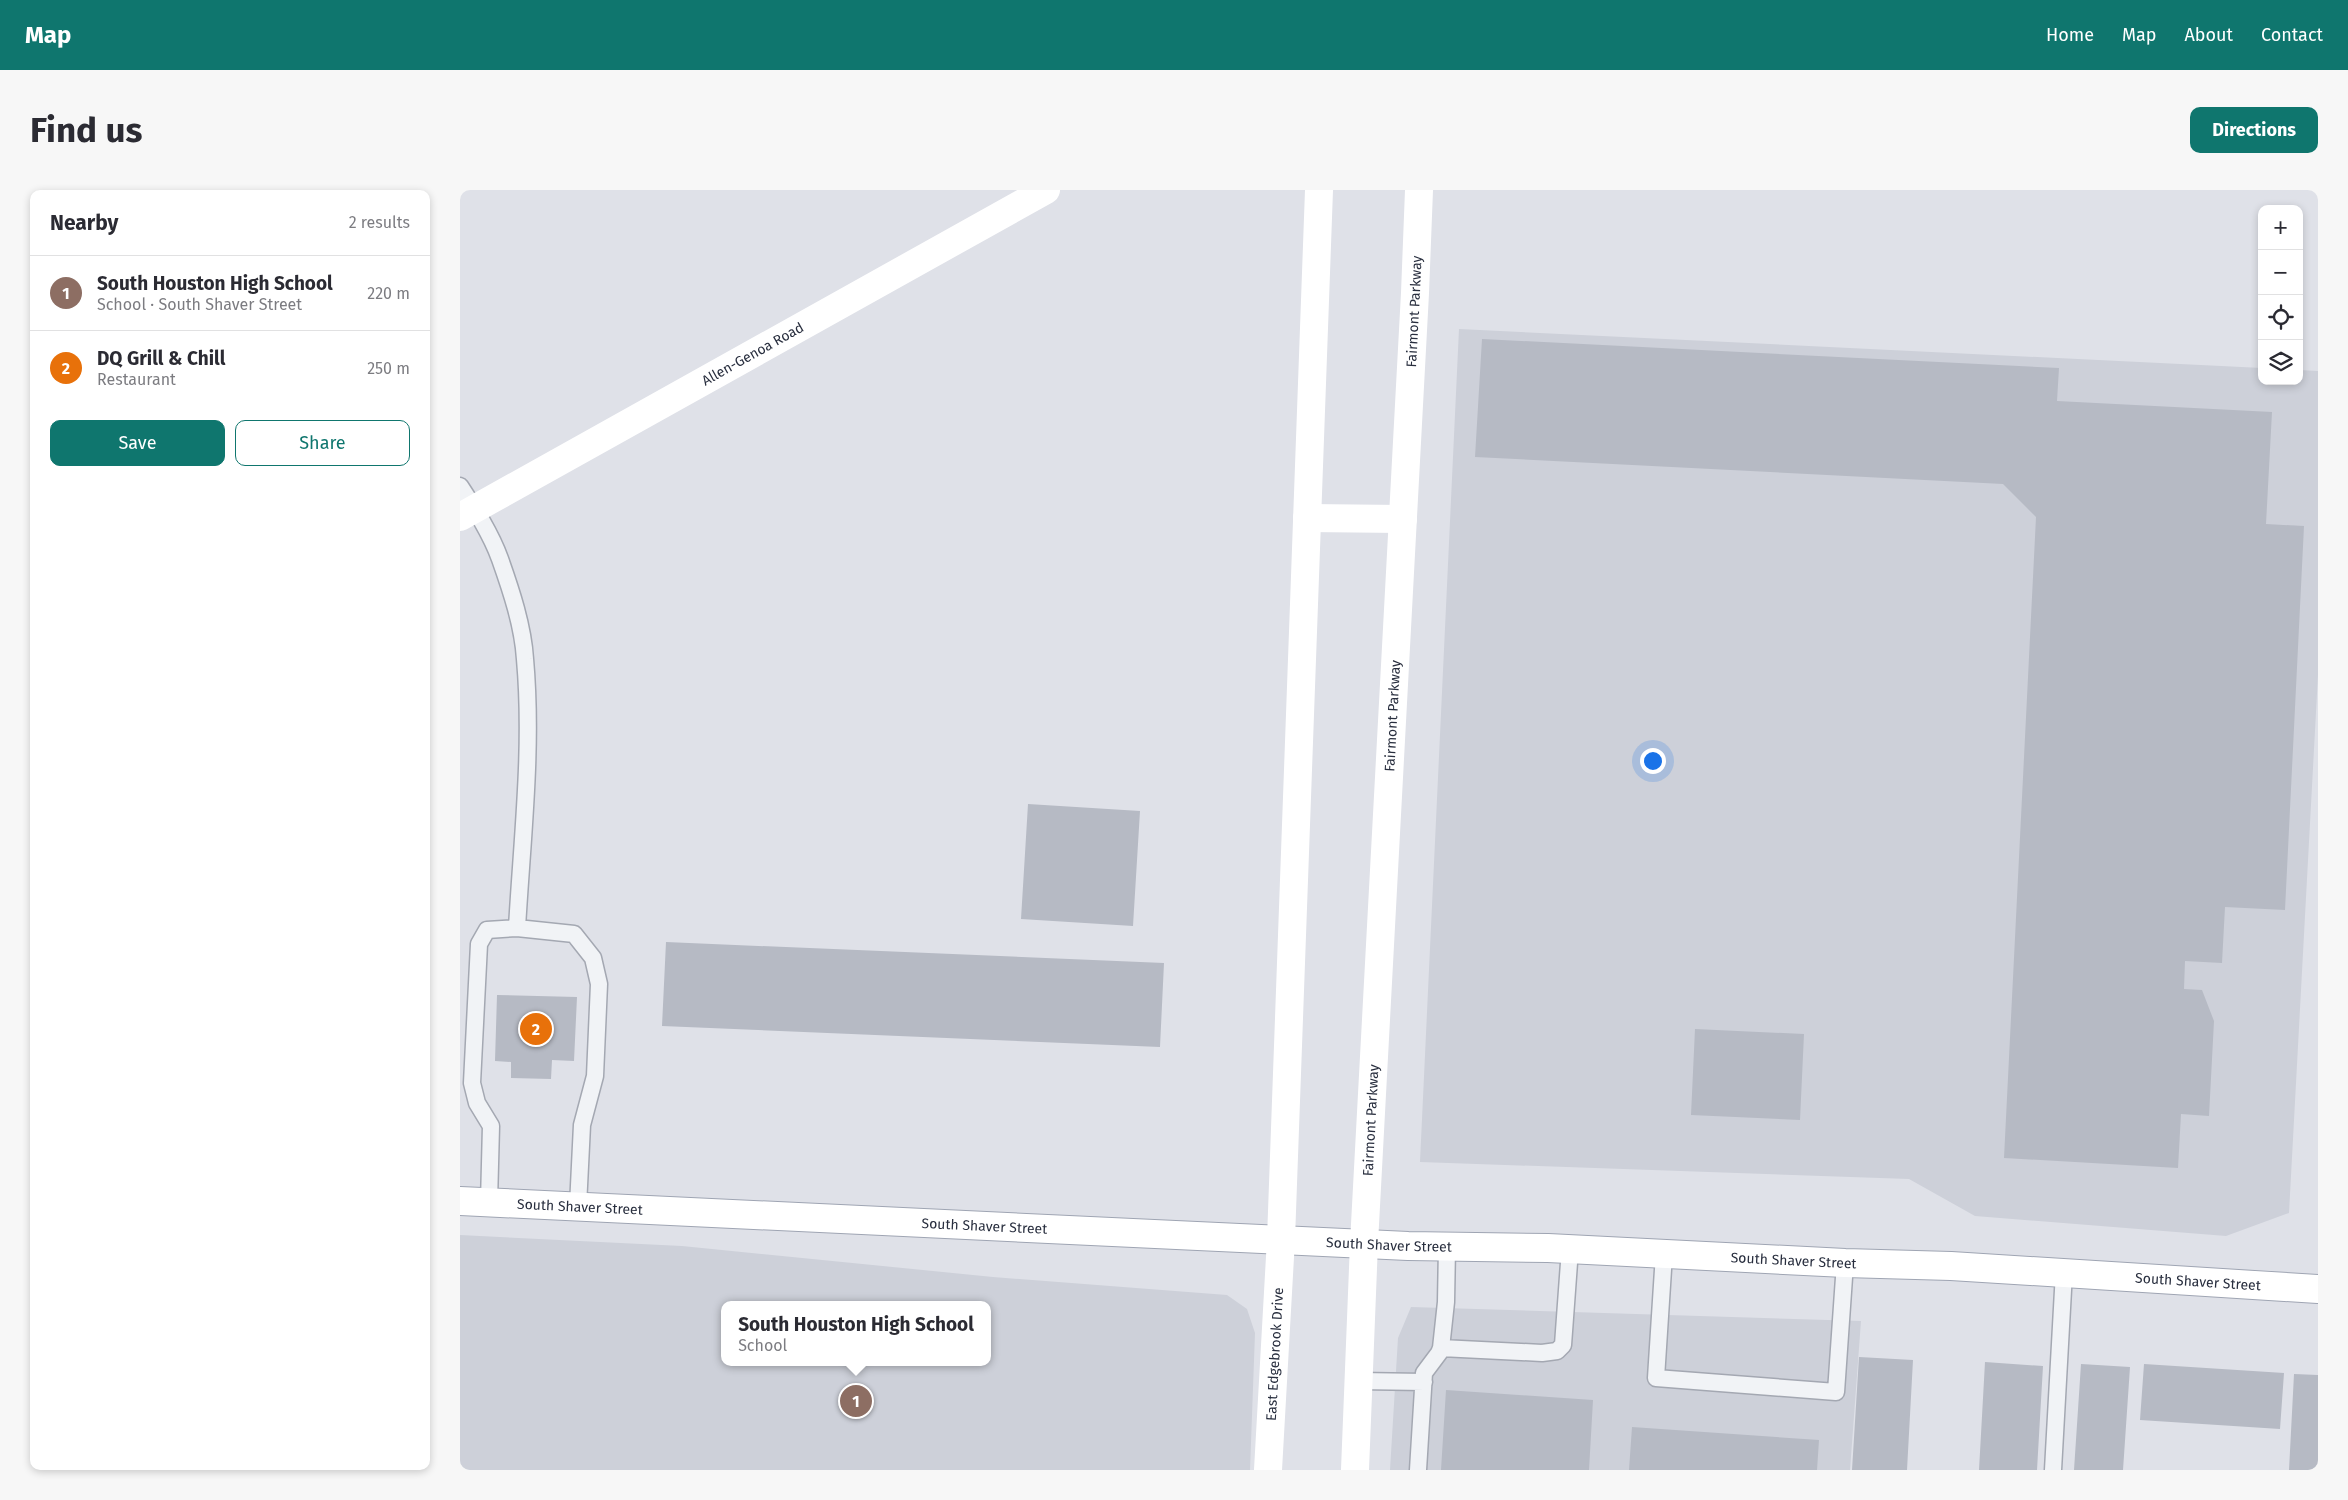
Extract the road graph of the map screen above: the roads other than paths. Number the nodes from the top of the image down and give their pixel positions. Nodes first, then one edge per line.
1 (1046, 190) edge
2 (1319, 190) edge
3 (1419, 190) edge
4 (465, 504) edge
5 (1307, 518) junction
6 (1403, 518) junction
7 (517, 928) junction
8 (460, 1201) edge
9 (489, 1202) junction
10 (578, 1206) junction
11 (1281, 1239) junction
12 (1364, 1243) junction
13 (1447, 1247) junction
14 (1570, 1249) junction
15 (1664, 1254) junction
16 (1845, 1263) junction
17 (2064, 1272) junction
18 (2318, 1289) edge
19 (1441, 1348) junction
20 (1359, 1381) junction
21 (1424, 1382) junction
22 (1268, 1470) edge
23 (1355, 1470) edge
24 (1418, 1470) edge
25 (2053, 1470) edge

1 - 4 main road, Allen-Genoa Road
2 - 5 main road
3 - 6 main road, Fairmont Parkway
4 - 7 lane
5 - 6 main road
5 - 11 main road
6 - 12 main road, Fairmont Parkway
7 - 9 lane
7 - 10 lane
8 - 9 main road, South Shaver Street
9 - 10 main road, South Shaver Street
10 - 11 main road, South Shaver Street
11 - 12 main road, South Shaver Street
11 - 22 main road, East Edgebrook Drive
12 - 13 main road, South Shaver Street
12 - 20 main road
13 - 14 main road, South Shaver Street
13 - 19 lane
14 - 15 main road, South Shaver Street
14 - 19 lane
15 - 16 main road, South Shaver Street
15 - 16 lane
16 - 17 main road, South Shaver Street
17 - 18 main road, South Shaver Street
17 - 25 lane
19 - 21 lane
20 - 21 lane
20 - 23 main road
21 - 24 lane

